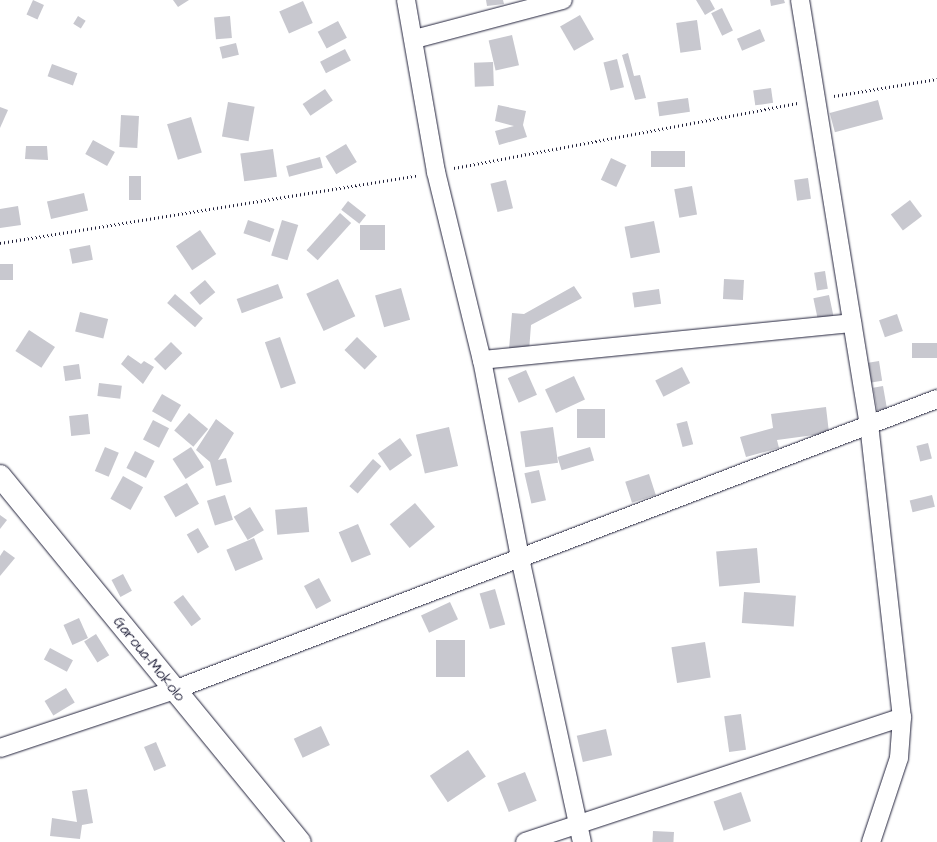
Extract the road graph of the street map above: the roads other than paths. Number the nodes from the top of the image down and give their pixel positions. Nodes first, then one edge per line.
1 (406, 0) edge
2 (563, 0) edge
3 (800, 0) edge
4 (415, 39) junction
5 (852, 323) junction
6 (482, 360) junction
7 (937, 399) edge
8 (869, 424) junction
9 (0, 476) edge
10 (520, 558) junction
11 (174, 690) junction
12 (902, 717) junction
13 (0, 748) edge
14 (579, 824) junction
15 (300, 842) edge
16 (525, 842) edge
17 (582, 842) edge
18 (872, 842) edge

1 - 4 street
2 - 4 street
3 - 5 street
4 - 6 street
5 - 6 street
5 - 8 street
6 - 10 street
7 - 8 street
8 - 10 street
8 - 12 street
9 - 11 main road, Garoua-Mokolo
10 - 11 street
10 - 14 street
11 - 13 street
11 - 15 main road, Garoua-Mokolo
12 - 14 street
12 - 18 street
14 - 16 street
14 - 17 street

